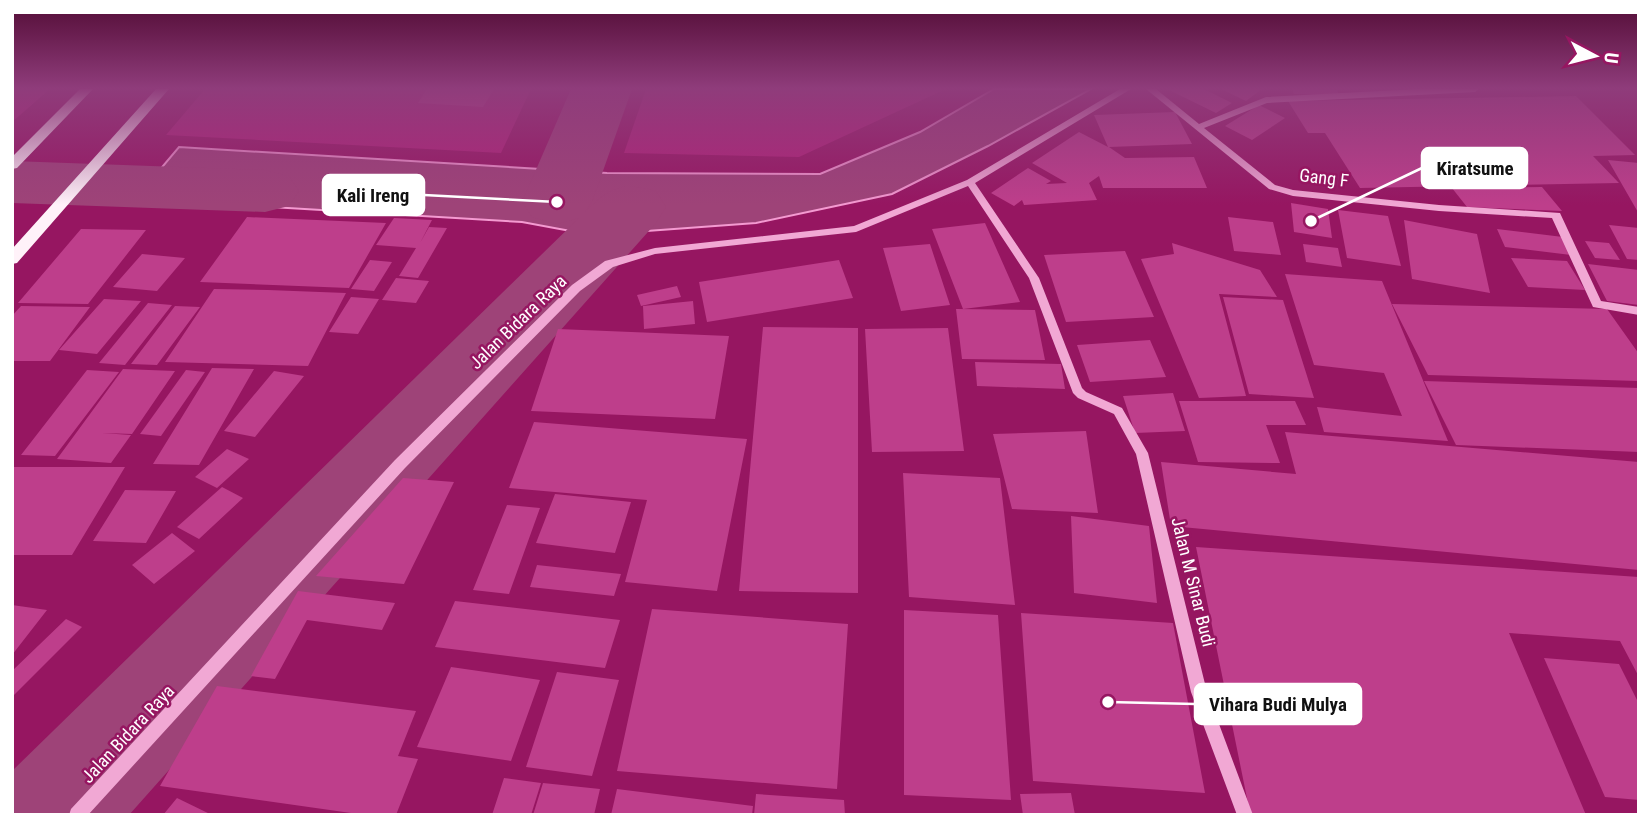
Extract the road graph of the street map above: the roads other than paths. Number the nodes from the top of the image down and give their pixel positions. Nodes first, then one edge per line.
1 (49, 128) edge
2 (130, 128) edge
3 (1062, 128) edge
4 (1197, 128) edge
5 (12, 164) edge
6 (970, 182) junction
7 (12, 259) edge
8 (1639, 311) edge
9 (77, 815) edge
10 (1245, 815) edge

1 - 5 main road
2 - 7 main road
3 - 6 street, Jalan Bidara Raya
4 - 8 street, Gang F
6 - 9 street, Jalan Bidara Raya
6 - 10 street, Jalan M Sinar Budi

